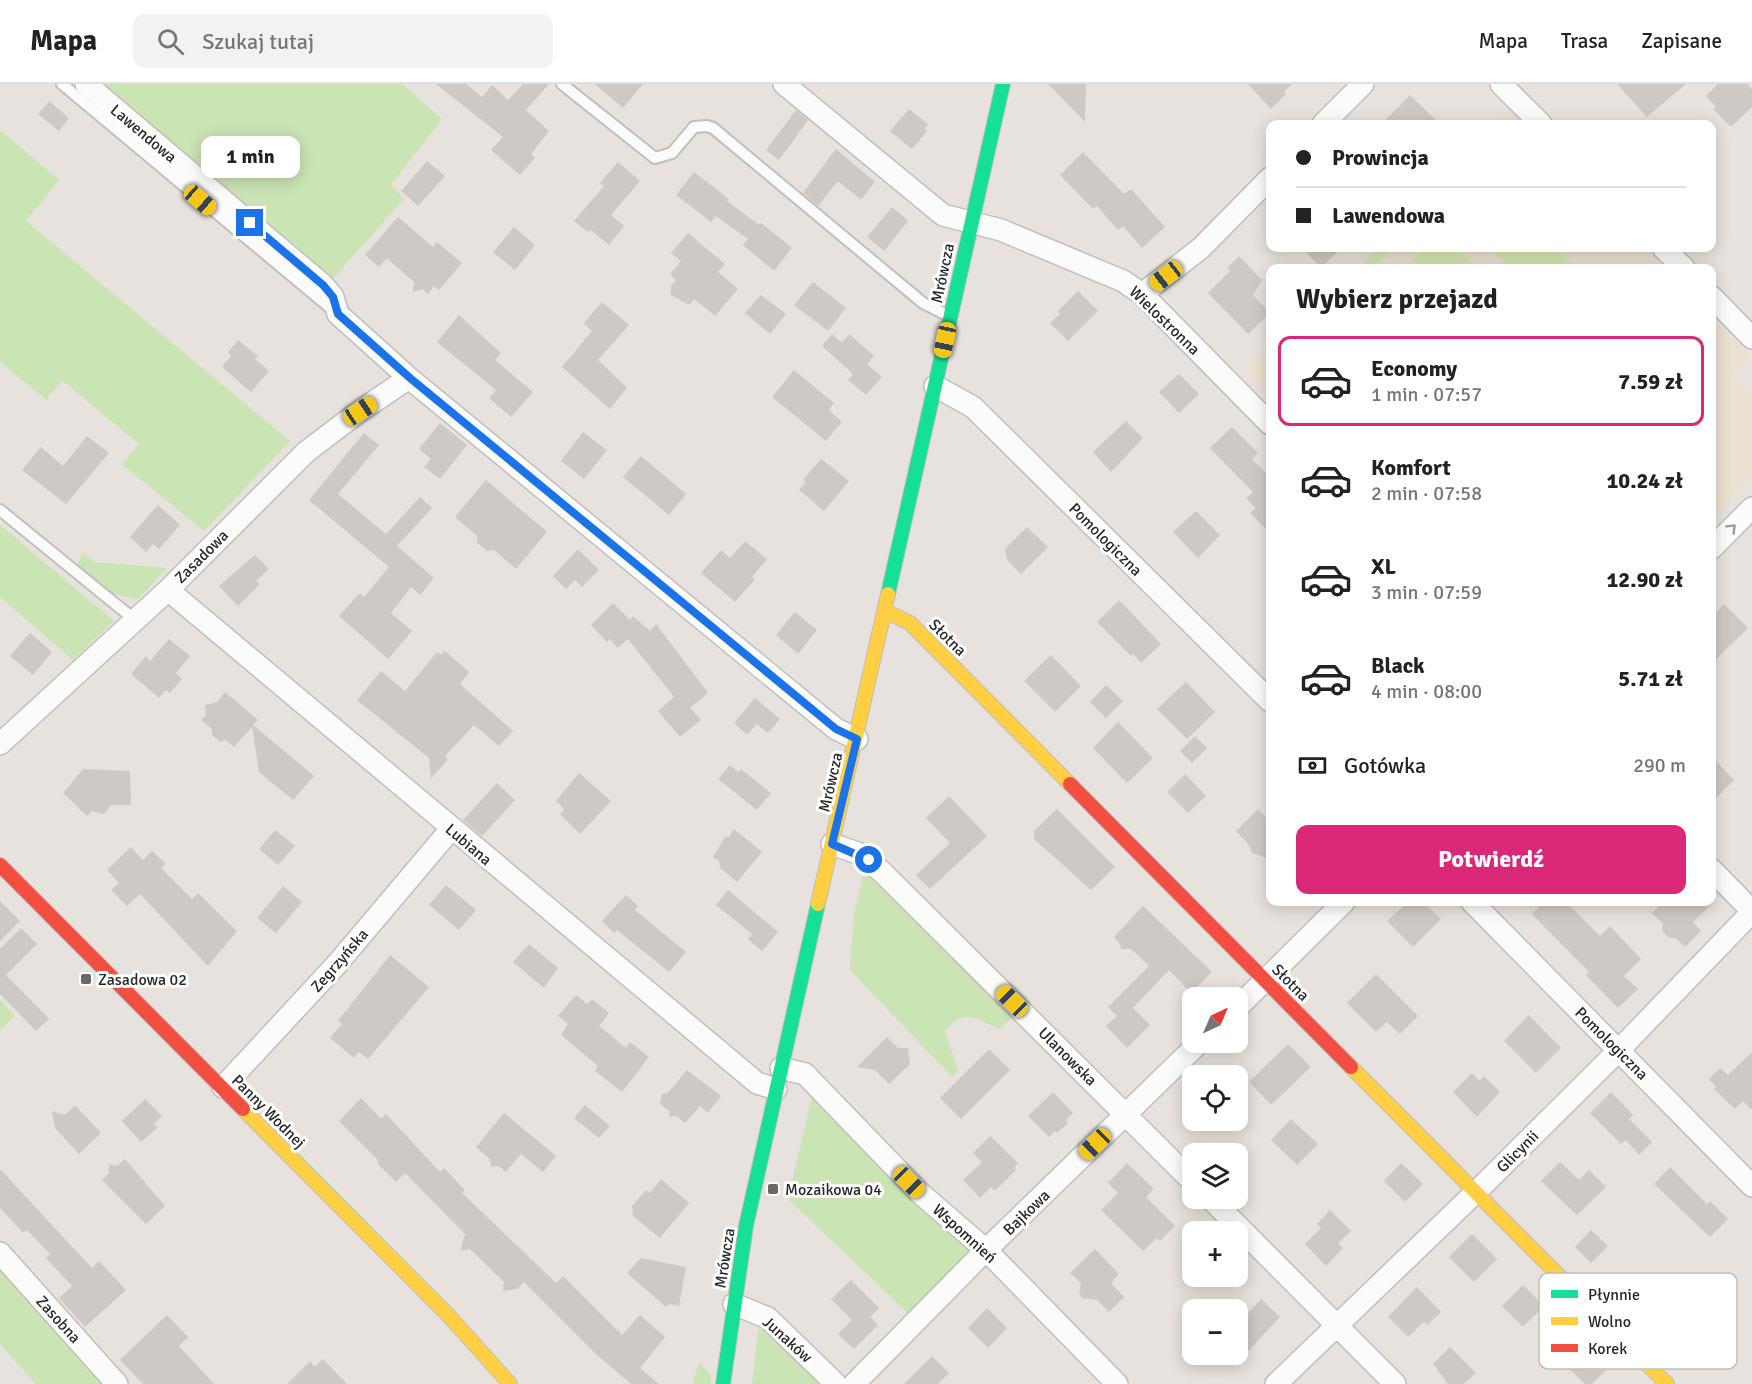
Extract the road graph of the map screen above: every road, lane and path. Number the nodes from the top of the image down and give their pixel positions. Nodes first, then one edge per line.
1 (62, 84) edge
2 (86, 84) edge
3 (562, 84) edge
4 (784, 84) edge
5 (1003, 84) edge
6 (1363, 84) edge
7 (1501, 84) edge
8 (1327, 120) edge
9 (1537, 120) edge
10 (1266, 182) edge
11 (971, 221) junction
12 (1667, 252) edge
13 (1680, 264) edge
14 (1142, 294) junction
15 (1716, 301) edge
16 (338, 314) junction
17 (950, 316) junction
18 (1752, 338) edge
19 (410, 378) junction
20 (935, 386) junction
21 (1266, 420) edge
22 (1752, 508) edge
23 (0, 510) edge
24 (1716, 544) edge
25 (168, 590) junction
26 (885, 611) junction
27 (135, 620) junction
28 (1266, 697) edge
29 (2, 739) edge
30 (857, 739) junction
31 (451, 829) junction
32 (832, 844) junction
33 (0, 865) edge
34 (1716, 874) edge
35 (1340, 906) edge
36 (1476, 906) edge
37 (1752, 912) edge
38 (1266, 979) junction
39 (1248, 997) edge
40 (1619, 1050) junction
41 (1189, 1053) edge
42 (781, 1068) junction
43 (223, 1088) junction
44 (776, 1089) junction
45 (1126, 1114) junction
46 (1182, 1171) edge
47 (1752, 1186) edge
48 (1476, 1192) junction
49 (1221, 1209) edge
50 (986, 1250) junction
51 (0, 1253) edge
52 (1557, 1273) edge
53 (734, 1304) junction
54 (1336, 1324) junction
55 (1653, 1369) edge
56 (117, 1384) edge
57 (510, 1384) edge
58 (723, 1384) edge
59 (836, 1384) edge
60 (854, 1384) edge
61 (1117, 1384) edge
62 (1276, 1384) edge
63 (1395, 1384) edge
64 (1668, 1384) edge

1 - 16 lane
2 - 16 street, Lawendowa
3 - 17 lane
4 - 11 street, Wielostronna
5 - 11 street, Mrówcza
6 - 8 street
7 - 9 street
10 - 14 street
11 - 14 street, Wielostronna
11 - 17 street, Mrówcza
12 - 13 street
14 - 21 street, Wielostronna
15 - 18 street
16 - 19 street, Lawendowa
17 - 20 street, Mrówcza
19 - 25 street, Zasadowa
19 - 30 street, Lawendowa
20 - 26 street, Mrówcza
20 - 28 street, Pomologiczna
24 -> 22 street
23 - 27 lane
25 - 27 street, Zasadowa
25 - 31 street, Lubiana
26 - 30 street, Mrówcza
26 - 38 street, Słotna
27 - 29 street, Zasadowa
30 - 32 street, Mrówcza
31 - 43 street, Zegrzyńska
31 - 44 street, Lubiana
32 - 42 street, Mrówcza
32 - 45 street, Ulanowska
33 - 43 street, Panny Wodnej
34 - 37 street
35 - 38 street
36 - 40 street, Pomologiczna
37 - 40 street, Glicynii
38 - 39 street
38 - 48 street, Słotna
40 - 47 street, Pomologiczna
40 - 48 street, Glicynii
41 - 45 street, Bajkowa
42 - 44 street, Mrówcza
42 - 50 street, Wspomnień
43 - 57 street, Panny Wodnej
44 - 53 street, Mrówcza
45 - 46 street, Ulanowska
45 - 50 street, Bajkowa
48 - 52 street, Słotna
48 - 54 street, Glicynii
49 - 54 street
50 - 60 street, Bajkowa
50 - 61 street, Wspomnień
51 - 56 street, Zasobna
53 - 58 street, Mrówcza
53 - 59 street, Junaków
54 - 62 street, Glicynii
54 - 63 street
55 - 64 street, Słotna

